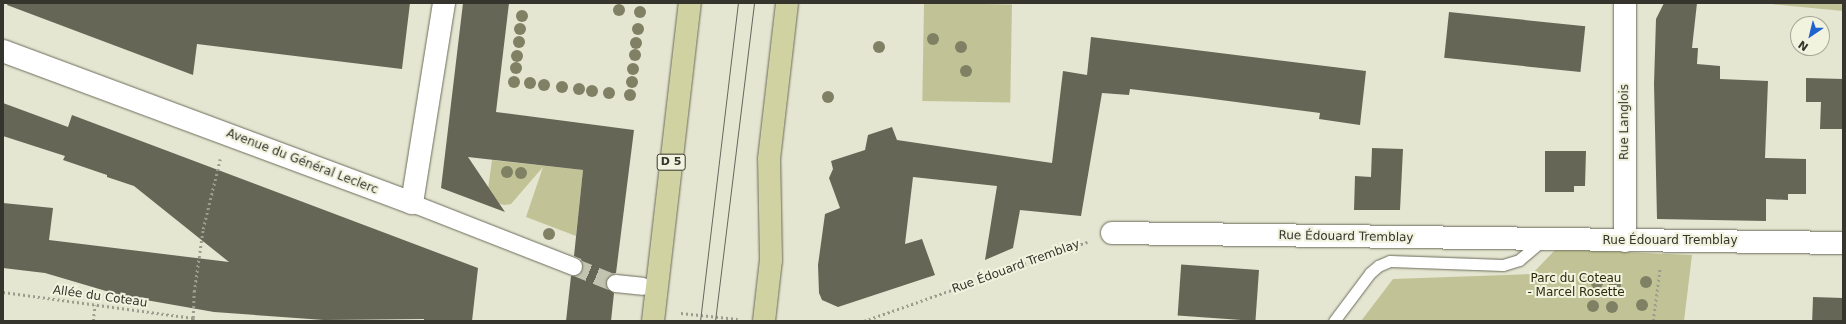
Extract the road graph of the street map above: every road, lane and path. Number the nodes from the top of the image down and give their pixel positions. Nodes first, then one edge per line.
1 (444, 3) edge
2 (690, 3) edge
3 (788, 3) edge
4 (1625, 3) edge
5 (3, 50) edge
6 (217, 170) dead end
7 (412, 203) junction
8 (1112, 233) joint
9 (1543, 240) junction
10 (1625, 241) junction
11 (1663, 241) junction
12 (1843, 243) edge
13 (573, 266) tunnel mouth
14 (615, 283) tunnel mouth
15 (642, 286) dead end
16 (3, 292) edge
17 (95, 305) junction
18 (678, 317) dead end
19 (193, 320) edge
20 (93, 321) edge
21 (654, 321) edge
22 (754, 321) edge
23 (864, 321) edge
24 (1334, 321) edge
25 (1653, 321) edge

1 - 7 street
2 - 21 main road, D 5
3 - 22 main road
4 - 10 street, Rue Langlois
5 - 7 street, Avenue du Général Leclerc
6 - 19 path
7 - 13 street
8 - 9 street, Rue Édouard Tremblay
8 - 23 path, Rue Édouard Tremblay
9 - 10 street, Rue Édouard Tremblay
9 - 24 lane
10 - 11 street, Rue Édouard Tremblay
11 - 12 street, Rue Édouard Tremblay
11 - 25 path
14 - 15 street
16 - 17 path, Allée du Coteau
17 - 19 path, Allée du Coteau
17 - 20 path
18 - 22 path

